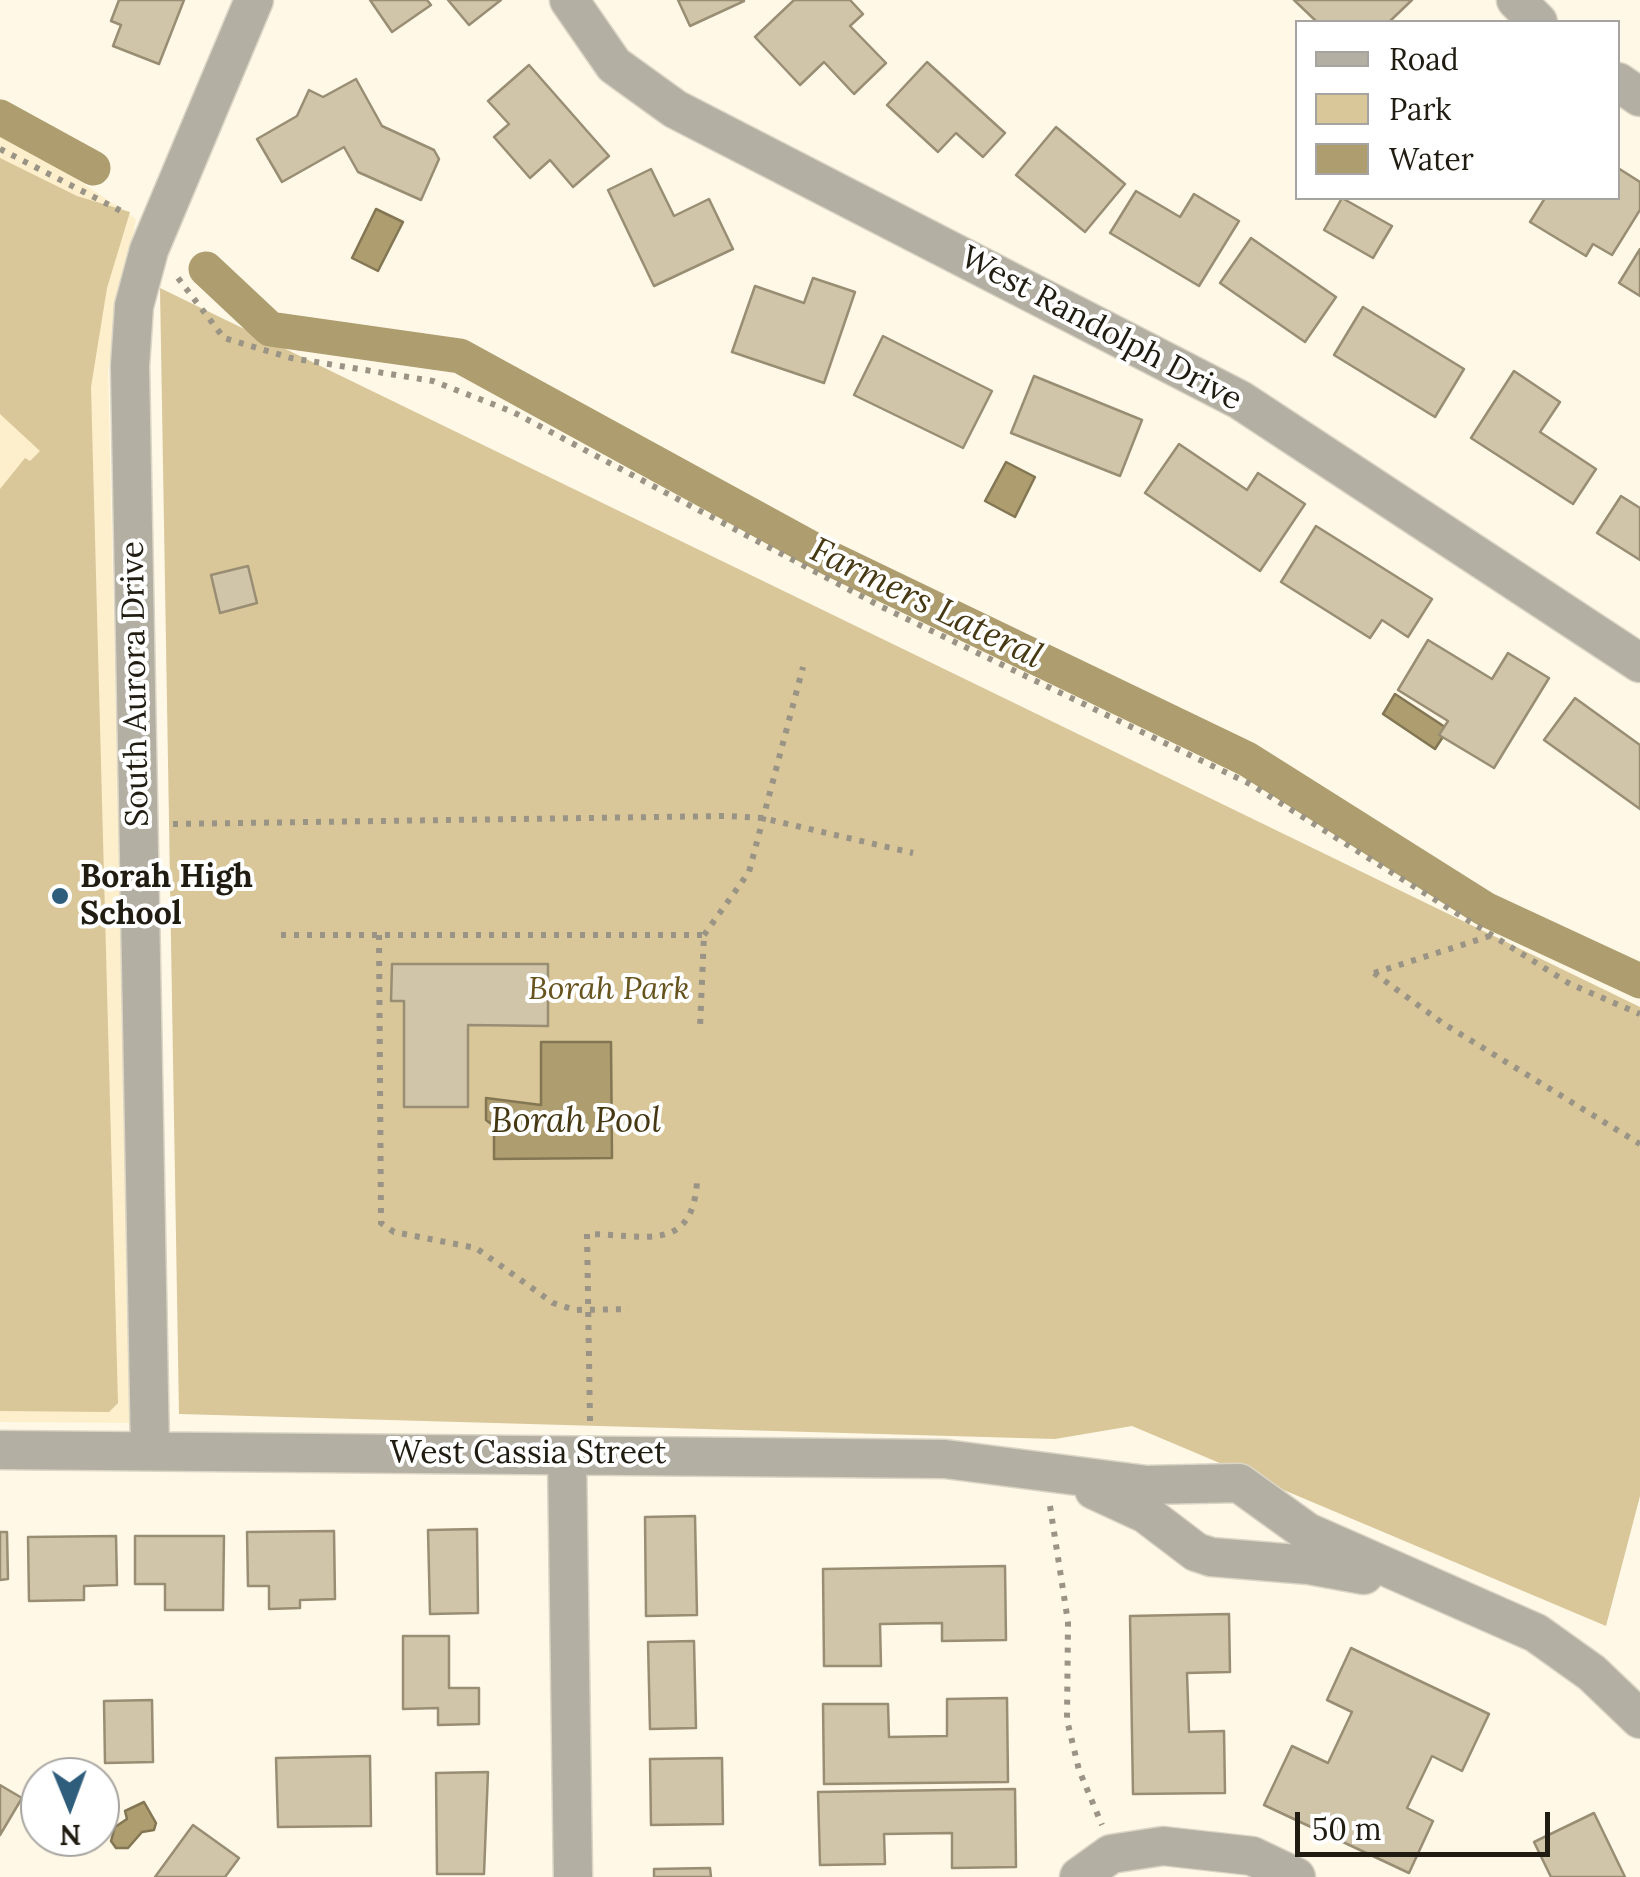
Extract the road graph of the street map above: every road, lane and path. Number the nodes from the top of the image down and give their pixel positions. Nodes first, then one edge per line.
1 (254, 0) edge
2 (569, 0) edge
3 (1516, 0) edge
4 (1536, 20) edge
5 (0, 149) edge
6 (149, 250) junction
7 (1640, 663) edge
8 (803, 667) dead end
9 (762, 818) junction
10 (172, 824) dead end
11 (913, 853) dead end
12 (281, 935) dead end
13 (379, 935) junction
14 (704, 935) junction
15 (1491, 935) junction
16 (1640, 1014) edge
17 (700, 1027) dead end
18 (1640, 1144) edge
19 (697, 1182) dead end
20 (588, 1309) junction
21 (629, 1309) dead end
22 (590, 1421) dead end
23 (0, 1450) edge
24 (150, 1450) junction
25 (567, 1456) junction
26 (1053, 1490) junction
27 (1435, 1590) junction
28 (1640, 1719) edge
29 (1108, 1844) junction
30 (574, 1877) edge
31 (1079, 1877) edge
32 (1296, 1877) edge

1 - 6 street, South Aurora Drive
2 - 7 street, West Randolph Drive
3 - 4 street
5 - 6 path
6 - 15 path
6 - 24 street, South Aurora Drive
8 - 9 path
9 - 10 path
9 - 11 path
9 - 14 path
12 - 13 path
13 - 14 path
13 - 20 path
14 - 17 path
15 - 16 path
15 - 18 path
19 - 20 path
20 - 21 path
20 - 22 path
23 - 24 street, West Cassia Street
24 - 25 street, West Cassia Street
25 - 26 street, West Cassia Street
25 - 30 street
26 - 27 street
26 - 27 street, West Cassia Street
26 - 29 path
27 - 28 street
29 - 31 street
29 - 32 street

